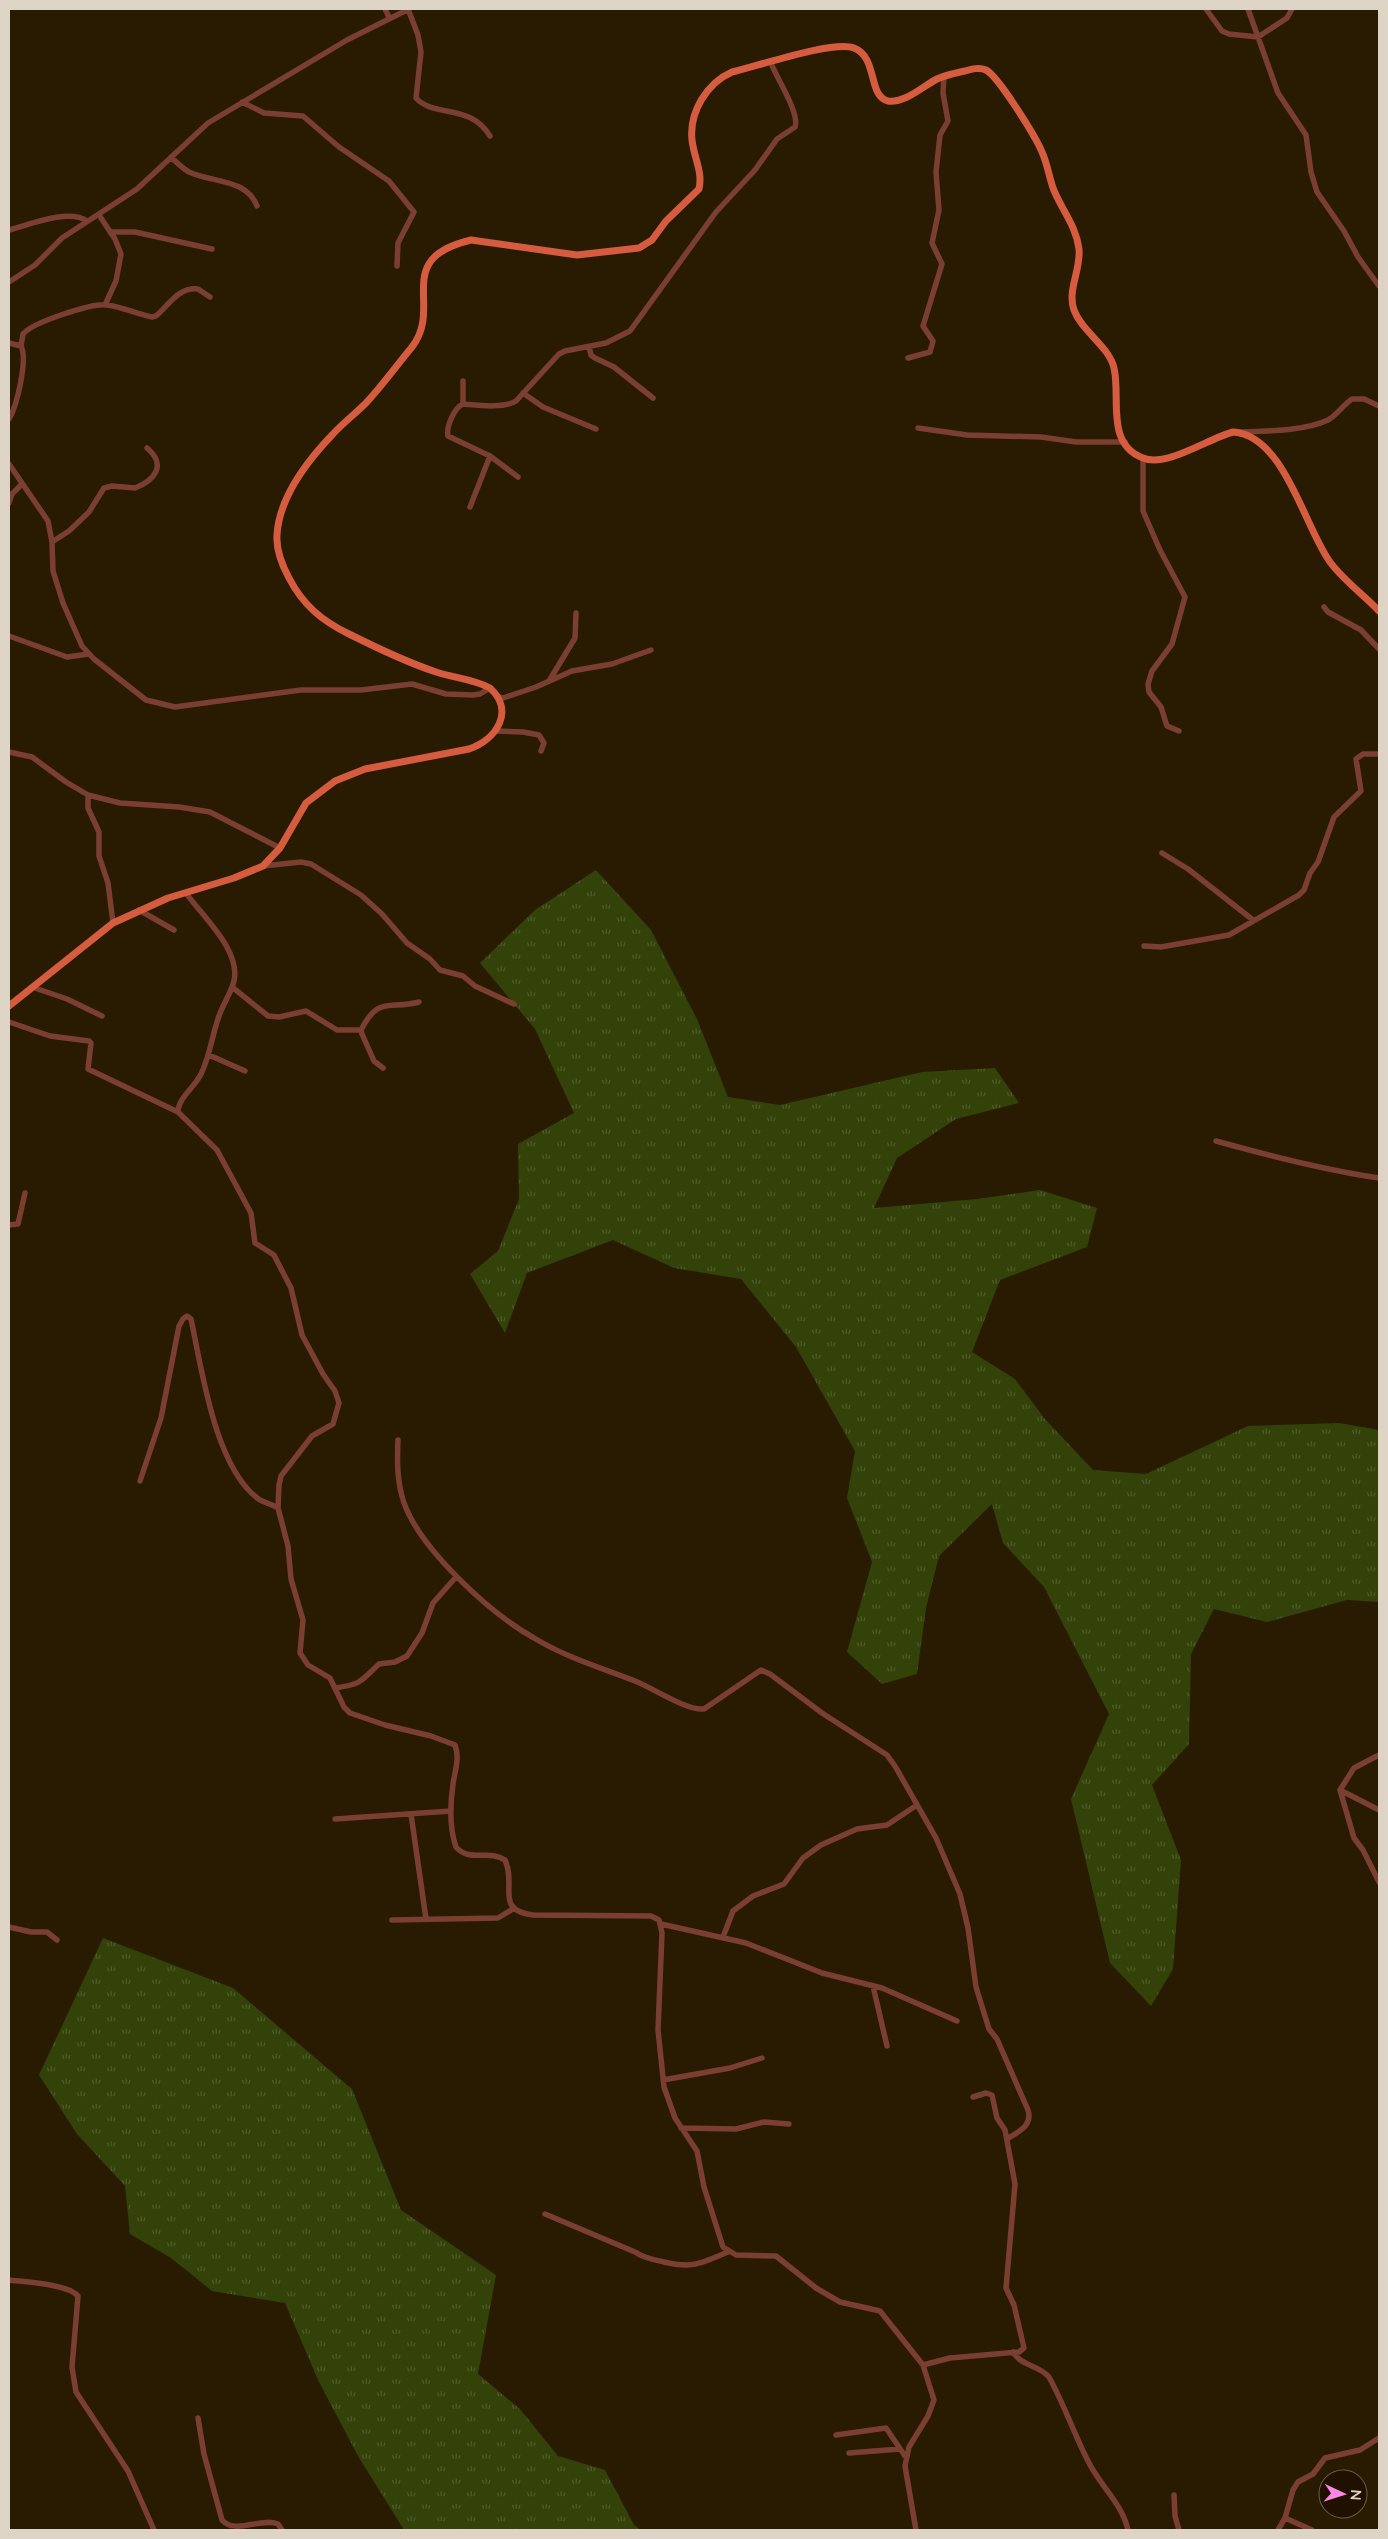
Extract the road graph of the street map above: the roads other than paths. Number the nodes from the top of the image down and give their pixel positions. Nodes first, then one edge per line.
1 (385, 9) edge
2 (408, 9) edge
3 (1206, 9) edge
4 (1248, 9) edge
5 (1292, 9) edge
6 (389, 17) junction
7 (1258, 38) junction
8 (771, 63) junction
9 (944, 76) junction
10 (242, 102) junction
11 (490, 136) dead end
12 (171, 158) junction
13 (257, 206) dead end
14 (99, 215) junction
15 (87, 221) junction
16 (9, 230) edge
17 (110, 232) junction
18 (212, 250) dead end
19 (397, 266) dead end
20 (9, 282) edge
21 (1379, 286) edge
22 (210, 297) dead end
23 (105, 305) junction
24 (9, 343) edge
25 (21, 346) junction
26 (589, 347) junction
27 (908, 358) dead end
28 (463, 381) dead end
29 (523, 393) junction
30 (653, 398) dead end
31 (463, 404) junction
32 (1379, 406) edge
33 (9, 419) edge
34 (918, 428) dead end
35 (596, 429) dead end
36 (1241, 432) junction
37 (1125, 442) junction
38 (146, 448) dead end
39 (490, 456) junction
40 (1143, 459) junction
41 (9, 464) edge
42 (518, 476) dead end
43 (22, 484) junction
44 (9, 503) edge
45 (470, 508) dead end
46 (52, 542) junction
47 (1324, 607) dead end
48 (1379, 610) edge
49 (576, 612) dead end
50 (9, 636) edge
51 (1379, 648) edge
52 (651, 650) dead end
53 (89, 654) junction
54 (549, 681) junction
55 (490, 688) junction
56 (497, 696) junction
57 (496, 731) junction
58 (1179, 731) dead end
59 (541, 751) dead end
60 (9, 752) edge
61 (1379, 754) edge
62 (88, 795) junction
63 (280, 848) junction
64 (1162, 853) dead end
65 (263, 866) junction
66 (186, 893) junction
67 (139, 910) junction
68 (1253, 920) junction
69 (113, 923) junction
70 (174, 930) dead end
71 (1144, 946) dead end
72 (32, 987) junction
73 (232, 987) junction
74 (419, 1002) dead end
75 (514, 1004) dead end
76 (9, 1006) edge
77 (102, 1016) dead end
78 (9, 1022) edge
79 (361, 1030) junction
80 (209, 1055) junction
81 (384, 1068) dead end
82 (245, 1071) dead end
83 (178, 1112) junction
84 (1216, 1141) dead end
85 (1379, 1178) edge
86 (25, 1193) dead end
87 (9, 1225) edge
88 (398, 1440) dead end
89 (140, 1481) dead end
90 (278, 1508) junction
91 (456, 1577) junction
92 (335, 1688) junction
93 (1379, 1755) edge
94 (1340, 1790) junction
95 (917, 1805) junction
96 (1379, 1810) edge
97 (451, 1811) junction
98 (411, 1814) junction
99 (335, 1819) dead end
100 (1379, 1882) edge
101 (513, 1909) junction
102 (426, 1919) junction
103 (392, 1920) dead end
104 (661, 1924) junction
105 (9, 1927) edge
106 (724, 1937) junction
107 (57, 1940) dead end
108 (873, 1986) junction
109 (957, 2020) dead end
110 (887, 2046) dead end
111 (762, 2058) dead end
112 (663, 2080) junction
113 (973, 2097) dead end
114 (789, 2124) dead end
115 (681, 2128) junction
116 (1007, 2139) junction
117 (544, 2214) dead end
118 (728, 2252) junction
119 (9, 2280) edge
120 (1013, 2352) junction
121 (923, 2365) junction
122 (198, 2418) dead end
123 (836, 2435) dead end
124 (1379, 2438) edge
125 (900, 2449) junction
126 (849, 2453) dead end
127 (905, 2456) junction
128 (1174, 2496) dead end
129 (1285, 2518) junction
130 (154, 2530) edge
131 (282, 2530) edge
132 (916, 2530) edge
133 (1128, 2530) edge
134 (1179, 2530) edge
135 (1278, 2530) edge
136 (1312, 2530) edge

1 - 6 street
2 - 6 street
2 - 11 street
3 - 7 street
4 - 7 street
5 - 7 street
6 - 10 street
7 - 21 street
8 - 9 main road
8 - 26 street
8 - 55 main road
9 - 27 street
9 - 37 main road
10 - 12 street
10 - 19 street
12 - 13 street
12 - 14 street
14 - 15 street
14 - 17 street
15 - 16 street
15 - 20 street
17 - 18 street
17 - 23 street
22 - 23 street
23 - 25 street
24 - 25 street
25 - 33 street
26 - 29 street
26 - 30 street
28 - 31 street
29 - 31 street
29 - 35 street
31 - 39 street
32 - 36 street
34 - 37 street
36 - 40 main road
36 - 48 main road
37 - 40 main road
38 - 46 street
39 - 42 street
39 - 45 street
40 - 58 street
41 - 43 street
43 - 44 street
43 - 46 street
46 - 53 street
47 - 51 street
49 - 54 street
50 - 53 street
52 - 54 street
53 - 55 street
54 - 56 street
55 - 56 main road
56 - 57 main road
57 - 59 street
57 - 63 main road
60 - 62 street
61 - 68 street
62 - 63 street
62 - 69 street
63 - 65 main road
64 - 68 street
65 - 66 main road
65 - 75 street
66 - 67 main road
66 - 73 street
67 - 69 main road
67 - 70 street
68 - 71 street
69 - 72 main road
72 - 76 main road
72 - 77 street
73 - 79 street
73 - 80 street
74 - 79 street
78 - 83 street
79 - 81 street
80 - 82 street
80 - 83 street
83 - 90 street
84 - 85 street
86 - 87 street
88 - 91 street
89 - 90 street
90 - 92 street
91 - 92 street
91 - 95 street
92 - 97 street
93 - 94 street
94 - 96 street
94 - 100 street
95 - 106 street
95 - 116 street
97 - 98 street
97 - 101 street
98 - 99 street
98 - 102 street
101 - 102 street
101 - 104 street
102 - 103 street
104 - 106 street
104 - 112 street
105 - 107 street
106 - 108 street
108 - 109 street
108 - 110 street
111 - 112 street
112 - 115 street
113 - 116 street
114 - 115 street
115 - 118 street
116 - 120 street
117 - 118 street
118 - 121 street
119 - 130 street
120 - 121 street
120 - 133 street
121 - 127 street
122 - 131 street
123 - 125 street
124 - 129 street
125 - 126 street
125 - 127 street
127 - 132 street
128 - 134 street
129 - 135 street
129 - 136 street

